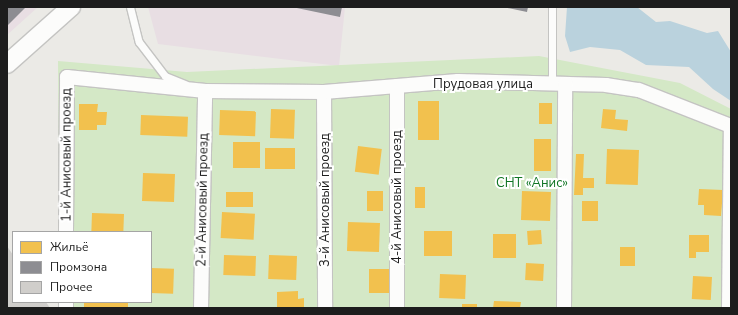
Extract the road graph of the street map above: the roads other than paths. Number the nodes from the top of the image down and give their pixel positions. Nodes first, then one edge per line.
1 (71, 7) edge
2 (130, 7) edge
3 (552, 7) edge
4 (7, 64) edge
5 (67, 77) joint
6 (558, 84) junction
7 (397, 86) junction
8 (205, 91) junction
9 (324, 92) junction
10 (731, 126) edge
11 (66, 231) edge
12 (201, 308) edge
13 (326, 308) edge
14 (397, 308) edge
15 (564, 308) edge
16 (729, 308) edge

1 - 4 street
2 - 8 lane
3 - 6 lane
5 - 8 street, Прудовая улица
5 - 11 street, 1-й Анисовый проезд
6 - 7 street, Прудовая улица
6 - 10 street, Прудовая улица
6 - 15 street
7 - 9 street, Прудовая улица
7 - 14 street, 4-й Анисовый проезд
8 - 9 street, Прудовая улица
8 - 12 street, 2-й Анисовый проезд
9 - 13 street, 3-й Анисовый проезд
10 - 16 street

